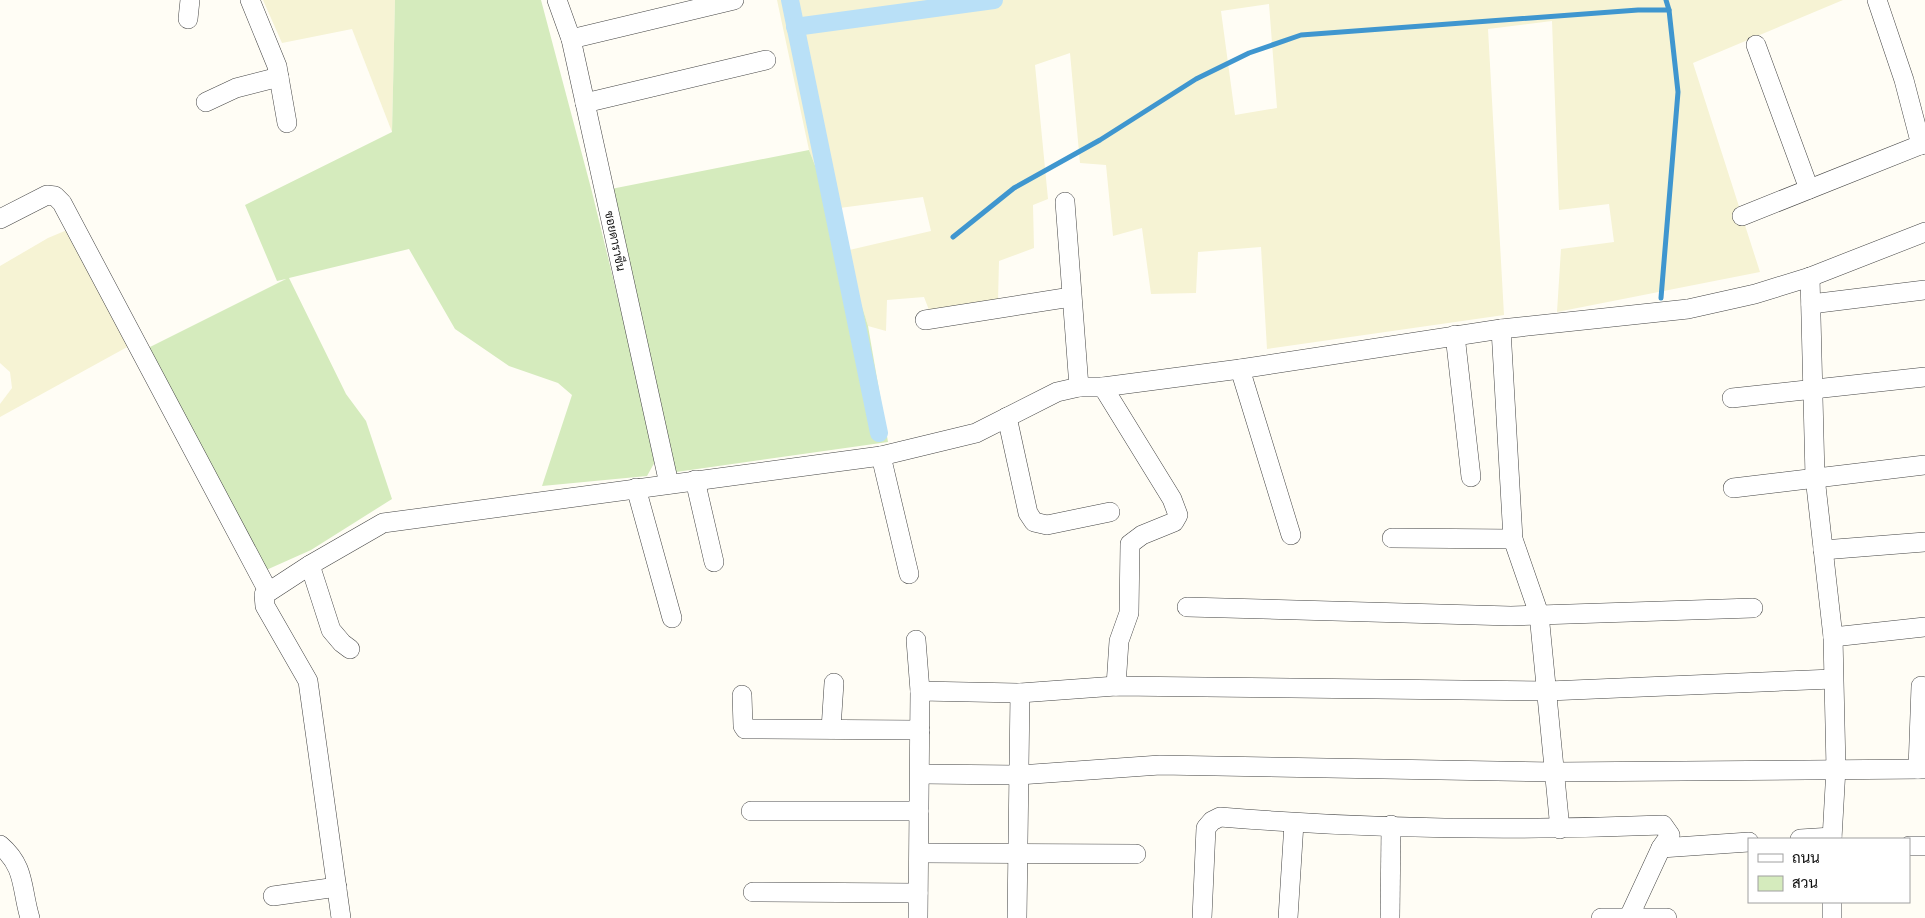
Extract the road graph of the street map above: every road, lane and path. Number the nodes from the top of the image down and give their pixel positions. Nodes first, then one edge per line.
1 (250, 0) edge
2 (557, 0) edge
3 (734, 0) edge
4 (1877, 0) edge
5 (571, 39) junction
6 (1756, 45) dead end
7 (766, 60) dead end
8 (279, 77) junction
9 (206, 102) dead end
10 (585, 103) junction
11 (287, 123) dead end
12 (1923, 144) edge
13 (1809, 189) junction
14 (1065, 202) dead end
15 (1742, 216) dead end
16 (0, 219) edge
17 (1925, 232) edge
18 (1810, 278) junction
19 (1925, 290) edge
20 (1072, 297) junction
21 (1811, 304) junction
22 (924, 320) dead end
23 (1501, 329) junction
24 (1455, 335) junction
25 (1240, 369) junction
26 (1925, 377) edge
27 (1079, 387) junction
28 (1103, 387) junction
29 (1812, 390) junction
30 (1732, 398) dead end
31 (1007, 417) junction
32 (881, 456) junction
33 (1925, 466) edge
34 (1471, 476) dead end
35 (1815, 477) junction
36 (695, 480) junction
37 (669, 484) junction
38 (636, 488) junction
39 (1733, 488) dead end
40 (1110, 512) dead end
41 (1291, 535) dead end
42 (1392, 538) dead end
43 (1513, 539) junction
44 (1925, 542) edge
45 (1823, 550) junction
46 (714, 562) dead end
47 (310, 565) junction
48 (909, 574) dead end
49 (268, 591) junction
50 (1187, 607) dead end
51 (1754, 608) dead end
52 (1539, 614) junction
53 (672, 618) dead end
54 (1925, 627) edge
55 (1833, 637) junction
56 (916, 640) dead end
57 (350, 648) dead end
58 (1833, 679) junction
59 (834, 683) dead end
60 (1116, 686) junction
61 (1921, 686) dead end
62 (920, 691) junction
63 (1548, 691) junction
64 (1020, 693) junction
65 (742, 695) dead end
66 (831, 729) junction
67 (920, 730) junction
68 (1836, 768) junction
69 (1922, 768) edge
70 (1554, 772) junction
71 (920, 774) junction
72 (1019, 775) junction
73 (751, 811) dead end
74 (919, 811) junction
75 (1294, 823) junction
76 (1392, 825) junction
77 (1560, 830) junction
78 (1832, 838) edge
79 (1748, 842) edge
80 (0, 845) edge
81 (1910, 846) edge
82 (1925, 846) edge
83 (1662, 848) junction
84 (920, 853) junction
85 (1018, 853) junction
86 (1136, 854) dead end
87 (337, 887) junction
88 (753, 892) dead end
89 (918, 893) junction
90 (273, 896) dead end
91 (1832, 903) edge
92 (1629, 917) edge
93 (30, 918) edge
94 (342, 918) edge
95 (918, 918) edge
96 (1018, 918) edge
97 (1202, 918) edge
98 (1288, 918) edge
99 (1390, 918) edge
100 (1601, 918) edge
101 (1667, 918) edge
102 (1832, 918) edge

1 - 8 street
2 - 5 street, ซอยดาราซีน
3 - 5 street
4 - 12 street
5 - 10 street, ซอยดาราซีน
6 - 13 street
7 - 10 street
8 - 9 street
8 - 11 street
10 - 37 street, ซอยดาราซีน
12 - 13 street
13 - 15 street
14 - 20 street
16 - 49 street
17 - 18 street
18 - 21 street
18 - 23 street
19 - 21 street
20 - 22 street
20 - 27 street
21 - 29 street
23 - 24 street
23 - 43 street
24 - 25 street
24 - 34 street
25 - 28 street
25 - 41 street
26 - 29 street
27 - 28 street
27 - 31 street
28 - 60 street
29 - 30 street
29 - 35 street
31 - 32 street
31 - 40 street
32 - 36 street
32 - 48 street
33 - 35 street
35 - 39 street
35 - 45 street
36 - 37 street
36 - 46 street
37 - 38 street
38 - 47 street
38 - 53 street
42 - 43 street
43 - 52 street
44 - 45 street
45 - 55 street
47 - 49 street
47 - 57 street
49 - 87 street
50 - 52 street
51 - 52 street
52 - 63 street
54 - 55 street
55 - 58 street
56 - 62 street
58 - 63 street
58 - 68 street
59 - 66 street
60 - 63 street
60 - 64 street
61 - 69 street
62 - 64 street
62 - 67 street
63 - 70 street
64 - 72 street
65 - 66 street
66 - 67 street
67 - 71 street
68 - 69 street
68 - 70 street
68 - 78 street
70 - 72 street
70 - 77 street
71 - 72 street
71 - 74 street
72 - 85 street
73 - 74 street
74 - 84 street
75 - 76 street
75 - 97 street
75 - 98 street
76 - 77 street
76 - 99 street
77 - 83 street
79 - 83 street
80 - 93 street
81 - 82 street
83 - 92 street
84 - 85 street
84 - 89 street
85 - 86 street
85 - 96 street
87 - 90 street
87 - 94 street
88 - 89 street
89 - 95 street
91 - 102 street
92 - 100 street
92 - 101 street

